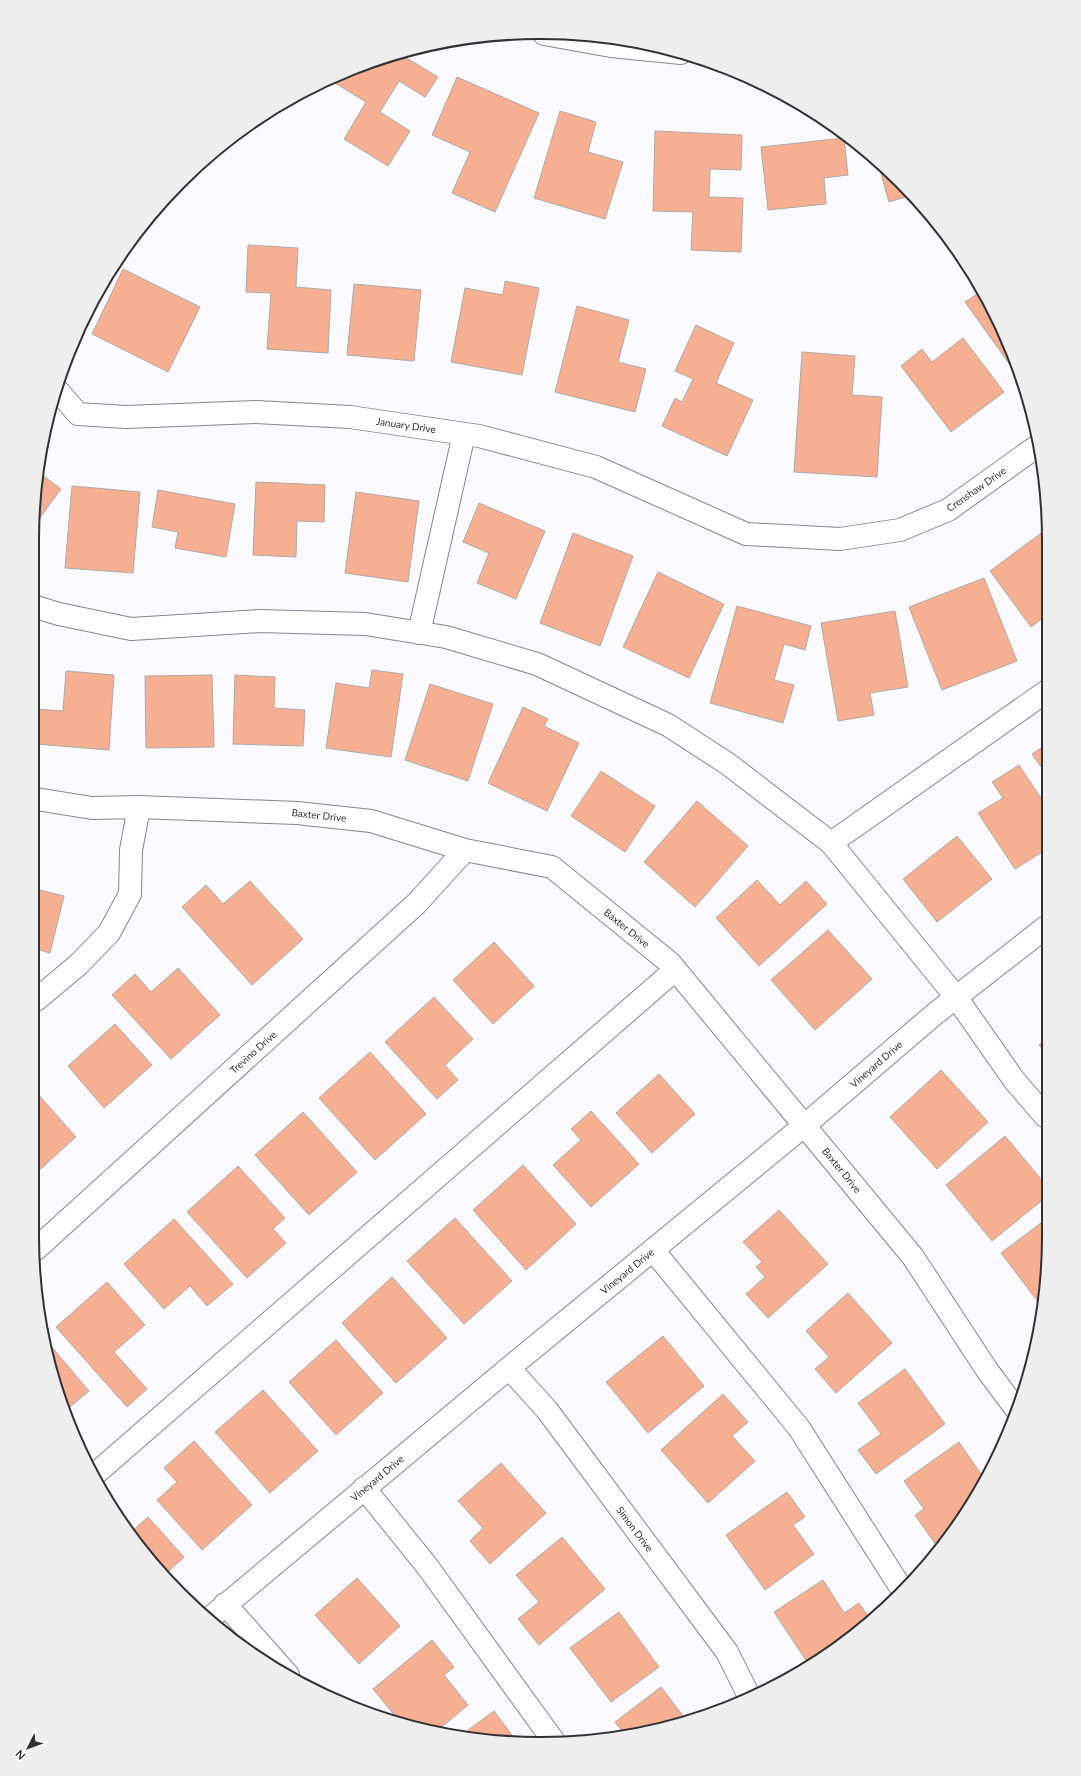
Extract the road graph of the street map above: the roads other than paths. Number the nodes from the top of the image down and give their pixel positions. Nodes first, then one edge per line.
1 (582, 41) edge
2 (635, 48) edge
3 (61, 395) edge
4 (464, 434) junction
5 (1033, 449) edge
6 (746, 534) joint
7 (39, 608) edge
8 (419, 633) junction
9 (1042, 695) edge
10 (39, 799) edge
11 (139, 807) junction
12 (831, 843) junction
13 (465, 850) junction
14 (1042, 930) edge
15 (675, 970) junction
16 (956, 997) junction
17 (39, 998) edge
18 (1042, 1113) edge
19 (805, 1125) junction
20 (39, 1247) edge
21 (653, 1250) junction
22 (509, 1368) junction
23 (1012, 1404) edge
24 (98, 1471) edge
25 (364, 1488) junction
26 (899, 1585) edge
27 (217, 1611) edge
28 (264, 1653) edge
29 (747, 1692) edge
30 (550, 1737) edge

1 - 2 street
3 - 4 street, January Drive
4 - 6 street, January Drive
4 - 8 street
5 - 6 street, Crenshaw Drive
7 - 8 street
8 - 12 street
9 - 12 street
10 - 11 street, Baxter Drive
11 - 13 street, Baxter Drive
11 - 17 street
12 - 16 street
13 - 15 street, Baxter Drive
13 - 20 street, Trevino Drive
14 - 16 street, Vineyard Drive
15 - 19 street, Baxter Drive
15 - 24 street
16 - 18 street
16 - 19 street, Vineyard Drive
19 - 21 street, Vineyard Drive
19 - 23 street, Baxter Drive
21 - 22 street, Vineyard Drive
21 - 26 street
22 - 25 street, Vineyard Drive
22 - 29 street, Simon Drive
25 - 27 street, Vineyard Drive
25 - 30 street
27 - 28 street

